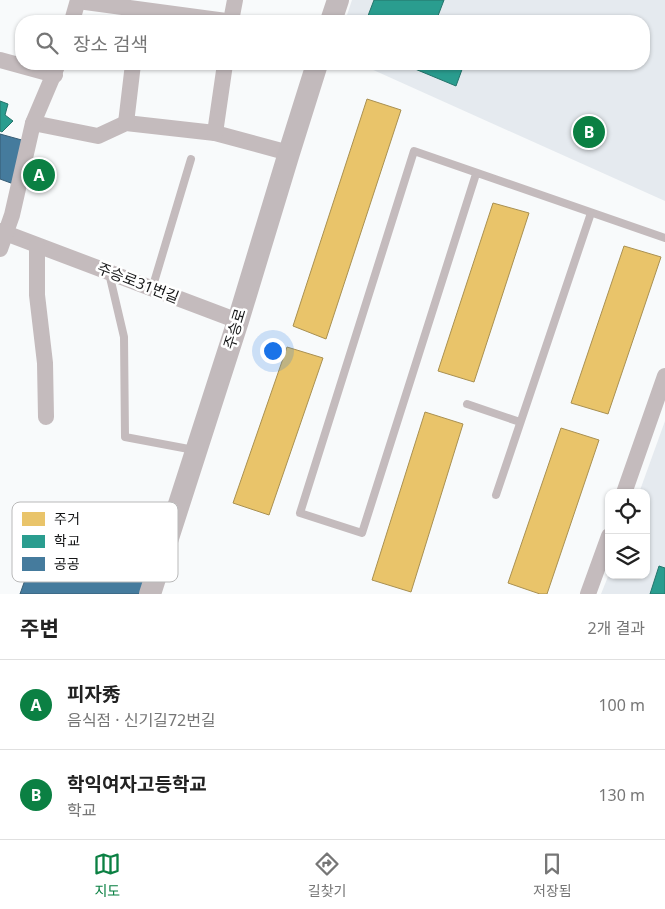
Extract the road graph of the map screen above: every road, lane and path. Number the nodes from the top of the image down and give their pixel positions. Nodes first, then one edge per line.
1 (235, 0) edge
2 (338, 0) edge
3 (78, 1) edge
4 (139, 10) edge
5 (74, 15) edge
6 (179, 15) edge
7 (232, 15) edge
8 (333, 15) edge
9 (0, 60) edge
10 (15, 62) edge
11 (56, 70) edge
12 (132, 70) edge
13 (224, 70) edge
14 (315, 70) edge
15 (33, 123) junction
16 (126, 123) junction
17 (215, 133) junction
18 (289, 153) junction
19 (191, 159) dead end
20 (476, 174) dead end
21 (591, 213) junction
22 (2, 238) edge
23 (665, 238) edge
24 (37, 246) junction
25 (109, 273) junction
26 (152, 289) junction
27 (238, 321) junction
28 (665, 376) edge
29 (466, 404) dead end
30 (46, 417) dead end
31 (520, 422) junction
32 (197, 450) junction
33 (625, 489) edge
34 (496, 495) dead end
35 (178, 508) edge
36 (605, 547) edge
37 (154, 582) edge
38 (150, 594) edge
39 (588, 594) edge

1 - 7 street
2 - 8 street
3 - 4 street
3 - 5 street
4 - 6 street
9 - 10 street
11 - 15 street
12 - 16 street
13 - 17 street
14 - 18 street, 주승로
15 - 16 street
15 - 22 street
16 - 17 street
17 - 18 street
18 - 27 street, 주승로
19 - 26 lane
20 - 21 lane
21 - 23 lane
21 - 31 lane
22 - 24 street, 주승로31번길
24 - 25 street, 주승로31번길
24 - 30 street
25 - 26 street, 주승로31번길
25 - 32 lane
26 - 27 street, 주승로31번길
27 - 32 street, 주승로
28 - 33 street
29 - 31 lane
31 - 34 lane
32 - 35 street, 주승로
36 - 39 street
37 - 38 street, 주승로

